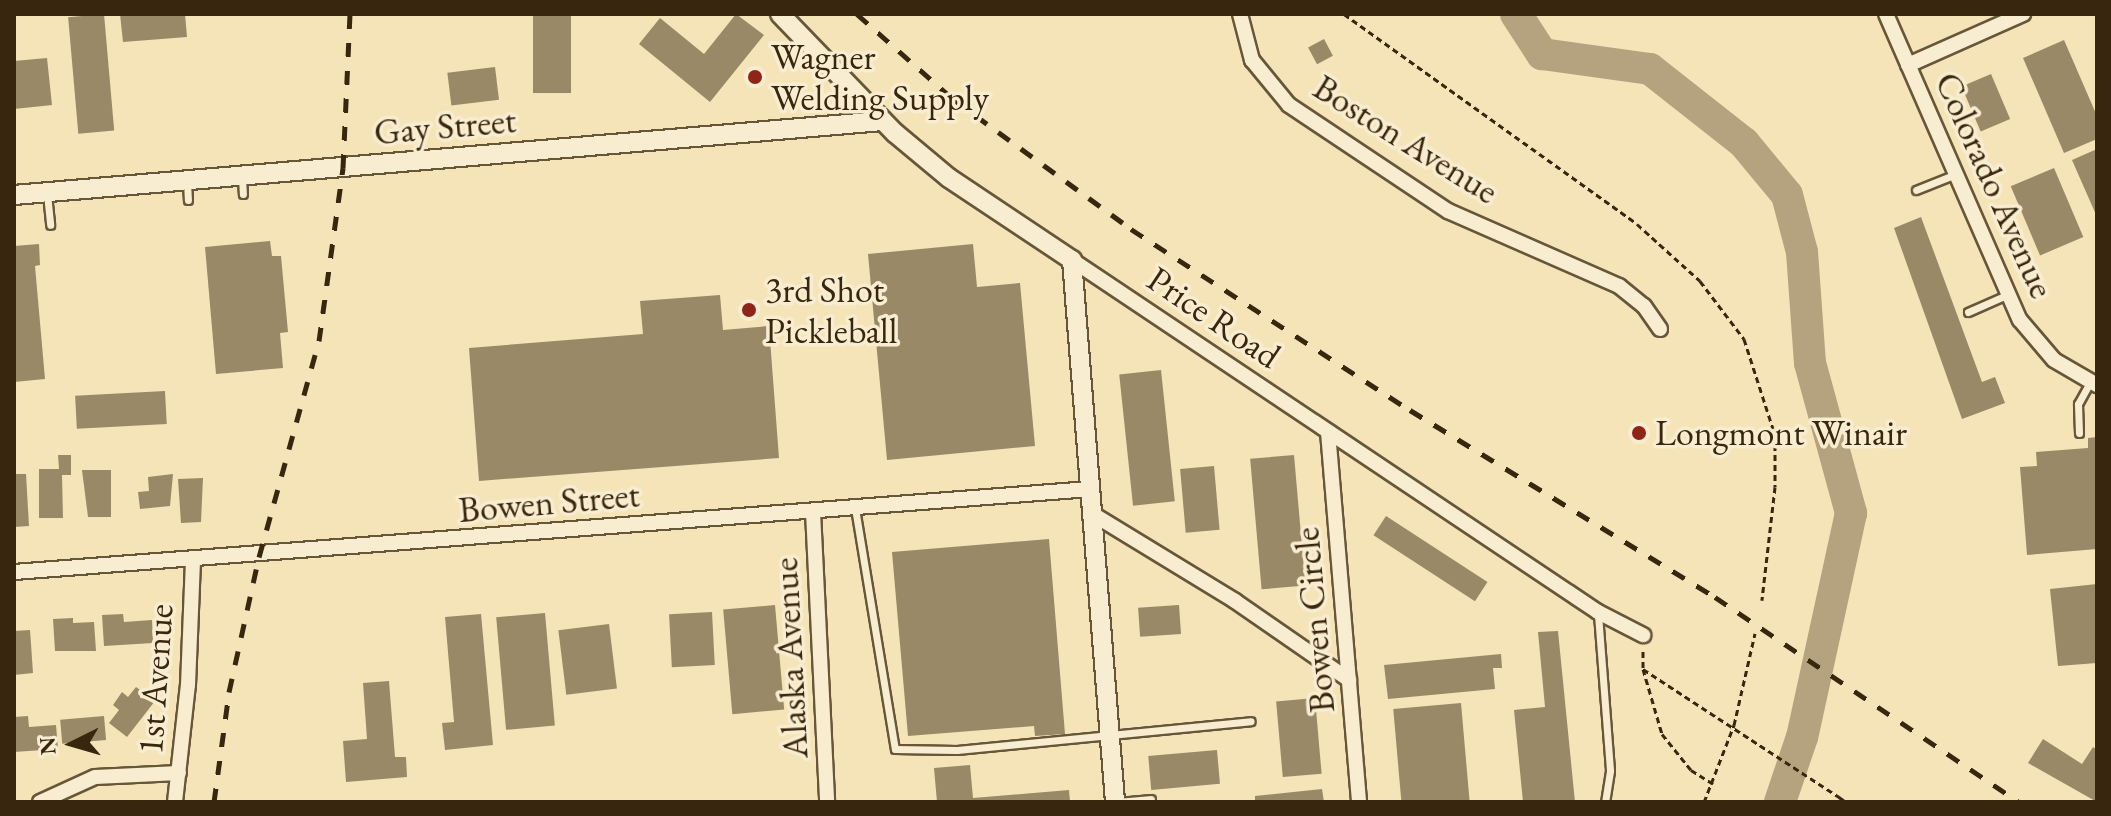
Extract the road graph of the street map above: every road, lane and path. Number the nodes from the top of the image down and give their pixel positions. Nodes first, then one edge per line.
1 (780, 14) edge
2 (1240, 14) edge
3 (1344, 14) edge
4 (1886, 14) edge
5 (2023, 14) edge
6 (1908, 65) junction
7 (882, 121) junction
8 (1956, 174) junction
9 (242, 175) junction
10 (187, 180) junction
11 (1916, 190) dead end
12 (47, 192) junction
13 (243, 194) dead end
14 (14, 195) edge
15 (188, 200) dead end
16 (50, 225) dead end
17 (1072, 260) junction
18 (2009, 294) junction
19 (1968, 312) dead end
20 (1660, 329) dead end
21 (2094, 384) edge
22 (1328, 432) junction
23 (2079, 433) dead end
24 (1090, 489) junction
25 (855, 508) junction
26 (813, 512) junction
27 (1091, 513) junction
28 (193, 561) junction
29 (14, 572) edge
30 (1762, 600) dead end
31 (1598, 612) junction
32 (1755, 633) dead end
33 (1643, 635) joint
34 (1643, 669) junction
35 (1349, 680) junction
36 (1251, 721) dead end
37 (1110, 734) junction
38 (179, 773) junction
39 (1713, 784) junction
40 (1151, 799) dead end
41 (40, 802) edge
42 (175, 802) edge
43 (827, 802) edge
44 (1115, 802) edge
45 (1359, 802) edge
46 (1605, 802) edge
47 (1704, 802) edge
48 (1846, 802) edge

1 - 7 street, Price Road
2 - 20 street, Boston Avenue
3 - 30 path
4 - 6 street, Colorado Avenue
5 - 6 street
6 - 8 street, Colorado Avenue
7 - 9 street, Gay Street
7 - 17 street, Price Road
8 - 11 lane
8 - 18 street, Colorado Avenue
9 - 10 street, Gay Street
9 - 13 lane
10 - 12 street, Gay Street
10 - 15 lane
12 - 14 street, Gay Street
12 - 16 lane
17 - 22 street, Price Road
17 - 24 street
18 - 19 lane
18 - 21 street, Colorado Avenue
21 - 23 lane
22 - 31 street, Price Road
22 - 35 street, Bowen Circle
24 - 25 street, Bowen Street
24 - 27 street
25 - 26 street, Bowen Street
25 - 37 lane
26 - 28 street, Bowen Street
26 - 43 street, Alaska Avenue
27 - 35 street
27 - 37 street
28 - 29 street, Bowen Street
28 - 38 street, 1st Avenue
31 - 33 street, Price Road
31 - 46 lane
32 - 39 path
33 - 34 path
34 - 39 path
34 - 48 path, bridge
35 - 45 street, Bowen Circle
36 - 37 lane
37 - 44 street
38 - 41 street
38 - 42 street, 1st Avenue
39 - 47 path
40 - 44 lane

